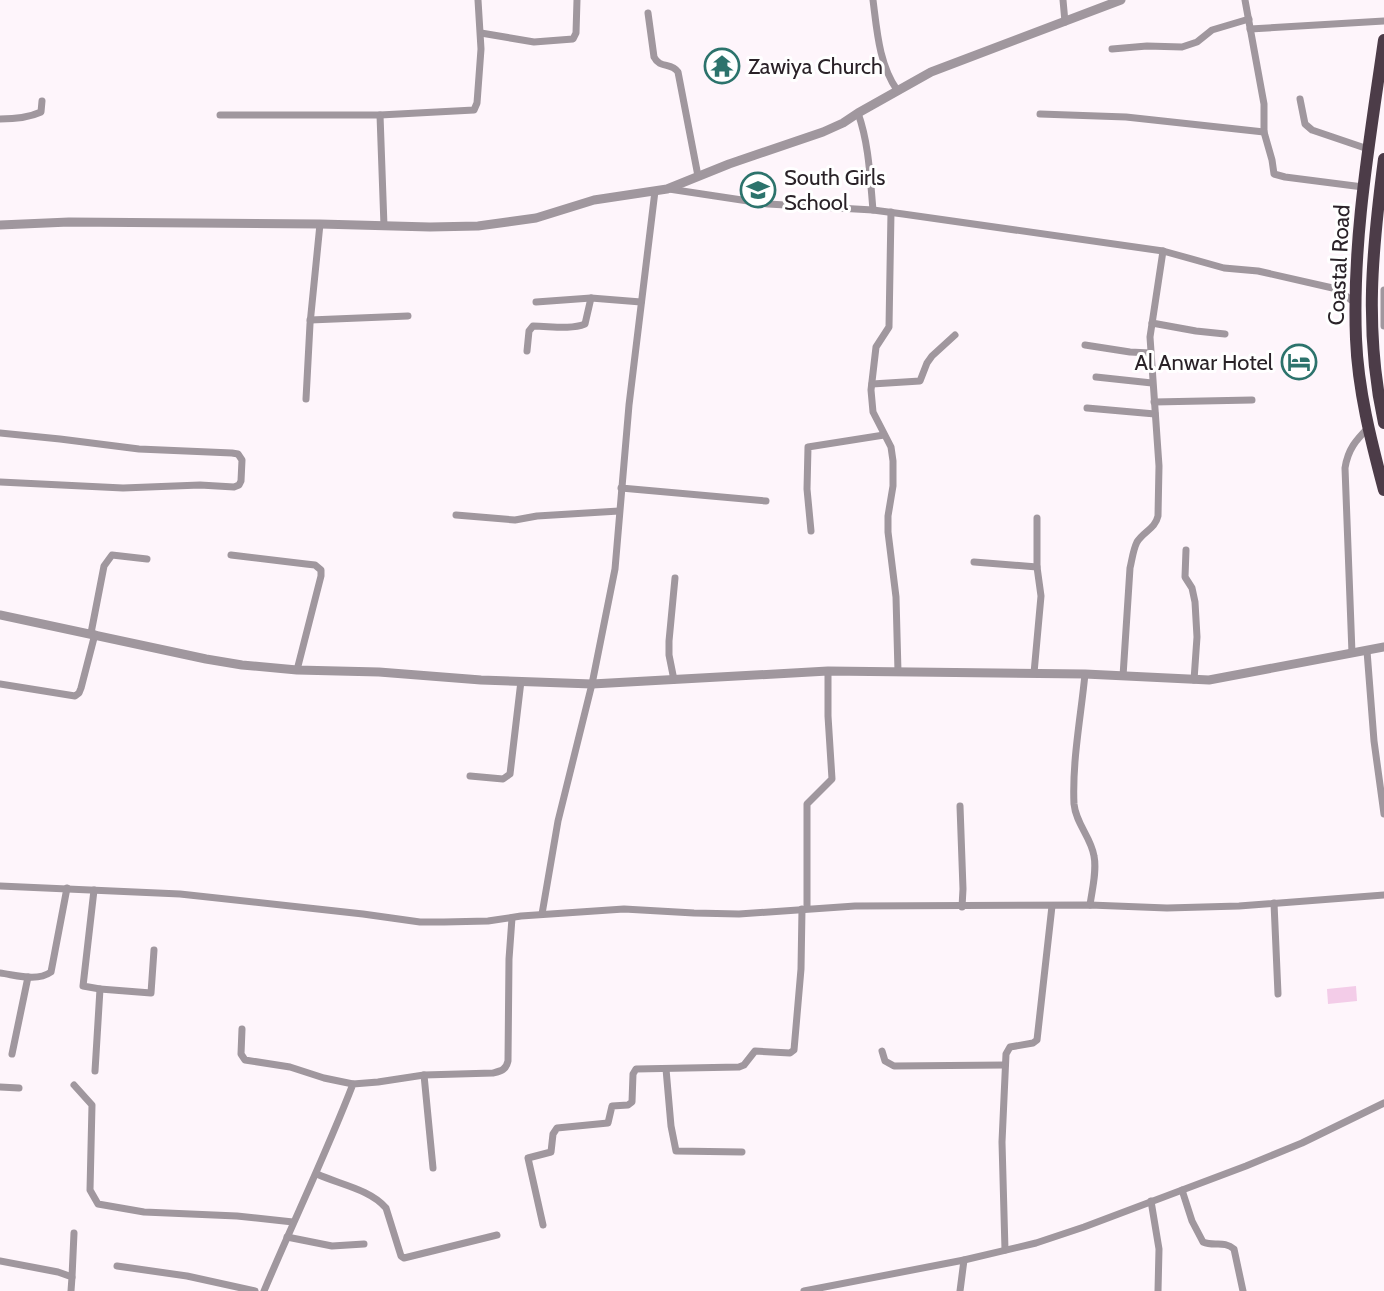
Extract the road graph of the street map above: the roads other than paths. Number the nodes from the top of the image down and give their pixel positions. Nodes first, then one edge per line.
1 (478, 0) edge
2 (577, 0) edge
3 (873, 0) edge
4 (1063, 0) edge
5 (1121, 0) edge
6 (1245, 0) edge
7 (648, 13) dead end
8 (1249, 19) junction
9 (1384, 21) edge
10 (1065, 22) junction
11 (1250, 29) junction
12 (481, 33) junction
13 (1384, 40) edge
14 (1112, 49) dead end
15 (897, 90) junction
16 (1300, 99) dead end
17 (42, 101) dead end
18 (858, 113) junction
19 (1040, 114) dead end
20 (220, 115) dead end
21 (380, 115) junction
22 (0, 119) edge
23 (1264, 132) junction
24 (1369, 149) junction
25 (1384, 159) edge
26 (698, 176) junction
27 (1363, 187) junction
28 (667, 189) junction
29 (655, 191) junction
30 (873, 210) junction
31 (891, 212) junction
32 (320, 224) junction
33 (0, 225) edge
34 (384, 226) junction
35 (1163, 251) junction
36 (1356, 282) junction
37 (1337, 289) junction
38 (1384, 290) edge
39 (591, 298) junction
40 (536, 302) dead end
41 (641, 302) junction
42 (1356, 304) junction
43 (408, 316) dead end
44 (310, 320) junction
45 (1152, 323) junction
46 (1384, 326) edge
47 (1225, 334) dead end
48 (955, 335) dead end
49 (1085, 345) dead end
50 (527, 351) dead end
51 (1150, 353) junction
52 (1096, 377) dead end
53 (1152, 383) junction
54 (872, 384) junction
55 (306, 399) dead end
56 (1252, 400) dead end
57 (1154, 402) junction
58 (1087, 408) dead end
59 (1155, 414) junction
60 (1384, 423) edge
61 (1369, 427) junction
62 (0, 433) edge
63 (884, 435) junction
64 (0, 482) edge
65 (621, 488) junction
66 (1384, 490) edge
67 (766, 501) dead end
68 (619, 511) junction
69 (456, 515) dead end
70 (1037, 518) dead end
71 (811, 531) dead end
72 (1186, 550) dead end
73 (231, 555) dead end
74 (147, 559) dead end
75 (974, 562) dead end
76 (1037, 567) junction
77 (675, 578) dead end
78 (0, 615) edge
79 (93, 634) junction
80 (1384, 647) edge
81 (1367, 651) junction
82 (1352, 653) junction
83 (297, 670) junction
84 (828, 671) junction
85 (898, 672) junction
86 (1034, 673) junction
87 (1085, 674) junction
88 (1123, 676) junction
89 (674, 680) junction
90 (1194, 680) junction
91 (521, 681) junction
92 (0, 684) edge
93 (592, 684) junction
94 (470, 776) dead end
95 (960, 806) dead end
96 (1384, 814) edge
97 (0, 886) edge
98 (67, 888) junction
99 (94, 890) junction
100 (1384, 895) edge
101 (1274, 903) junction
102 (1090, 905) junction
103 (1052, 906) junction
104 (962, 907) junction
105 (805, 909) junction
106 (542, 914) junction
107 (512, 918) junction
108 (154, 950) dead end
109 (0, 973) edge
110 (28, 977) junction
111 (100, 989) junction
112 (1278, 994) dead end
113 (242, 1029) dead end
114 (882, 1051) dead end
115 (12, 1054) dead end
116 (1005, 1065) junction
117 (666, 1069) junction
118 (95, 1071) dead end
119 (424, 1075) junction
120 (353, 1084) junction
121 (74, 1085) dead end
122 (0, 1087) edge
123 (19, 1088) dead end
124 (1384, 1103) edge
125 (742, 1152) dead end
126 (433, 1168) dead end
127 (317, 1174) junction
128 (1182, 1190) junction
129 (1151, 1201) junction
130 (293, 1222) junction
131 (543, 1225) dead end
132 (74, 1233) dead end
133 (497, 1235) dead end
134 (287, 1237) junction
135 (364, 1244) dead end
136 (1005, 1250) junction
137 (964, 1260) junction
138 (0, 1261) edge
139 (117, 1266) dead end
140 (72, 1277) junction
141 (71, 1291) edge
142 (255, 1291) edge
143 (264, 1291) edge
144 (804, 1291) edge
145 (960, 1291) edge
146 (1158, 1291) edge
147 (1243, 1291) edge

1 - 12 street
2 - 12 street
3 - 15 street
4 - 10 street
5 - 10 street
6 - 8 street
7 - 26 street
8 - 11 street
8 - 14 street
9 - 11 street
10 - 15 street
11 - 23 street
12 - 21 street
13 - 24 highway, Coastal Road
15 - 18 street
16 - 24 street
17 - 22 street
18 - 26 street
18 - 30 street
19 - 23 street
20 - 21 street
21 - 34 street
23 - 27 street
24 - 27 highway, Coastal Road
25 - 60 highway, Coastal Road
26 - 28 street
27 - 36 highway, Coastal Road
28 - 29 street
28 - 30 street
29 - 34 street
29 - 41 street
30 - 31 street
31 - 35 street
31 - 54 street
32 - 33 street
32 - 34 street
32 - 44 street
35 - 37 street
35 - 45 street
36 - 37 street
36 - 42 highway, Coastal Road
37 - 42 street
38 - 46 street
39 - 40 street
39 - 41 street
39 - 50 street
41 - 65 street
42 - 61 highway, Coastal Road
43 - 44 street
44 - 55 street
45 - 47 street
45 - 51 street
48 - 54 street
49 - 51 street
51 - 53 street
52 - 53 street
53 - 57 street
54 - 63 street
56 - 57 street
57 - 59 street
58 - 59 street
59 - 88 street
61 - 66 highway, Coastal Road
61 - 82 street
62 - 64 street
63 - 71 street
63 - 85 street
65 - 67 street
65 - 68 street
68 - 69 street
68 - 93 street
70 - 76 street
72 - 90 street
73 - 83 street
74 - 79 street
75 - 76 street
76 - 86 street
77 - 89 street
78 - 79 street
79 - 83 street
79 - 92 street
80 - 81 street
81 - 82 street
81 - 96 street
82 - 90 street
83 - 91 street
84 - 85 street
84 - 89 street
84 - 105 street
85 - 86 street
86 - 87 street
87 - 88 street
87 - 102 street
88 - 90 street
89 - 93 street
91 - 93 street
91 - 94 street
93 - 106 street
95 - 104 street
97 - 98 street
98 - 99 street
98 - 110 street
99 - 107 street
99 - 111 street
100 - 101 street
101 - 102 street
101 - 112 street
102 - 103 street
103 - 104 street
103 - 116 street
104 - 105 street
105 - 106 street
105 - 117 street
106 - 107 street
107 - 119 street
108 - 111 street
109 - 110 street
110 - 115 street
111 - 118 street
113 - 120 street
114 - 116 street
116 - 136 street
117 - 125 street
117 - 131 street
119 - 120 street
119 - 126 street
120 - 127 street
121 - 130 street
122 - 123 street
124 - 128 street
127 - 130 street
127 - 133 street
128 - 129 street
128 - 147 street
129 - 136 street
129 - 146 street
130 - 134 street
132 - 140 street
134 - 135 street
134 - 143 street
136 - 137 street
137 - 144 street
137 - 145 street
138 - 140 street
139 - 142 street
140 - 141 street

